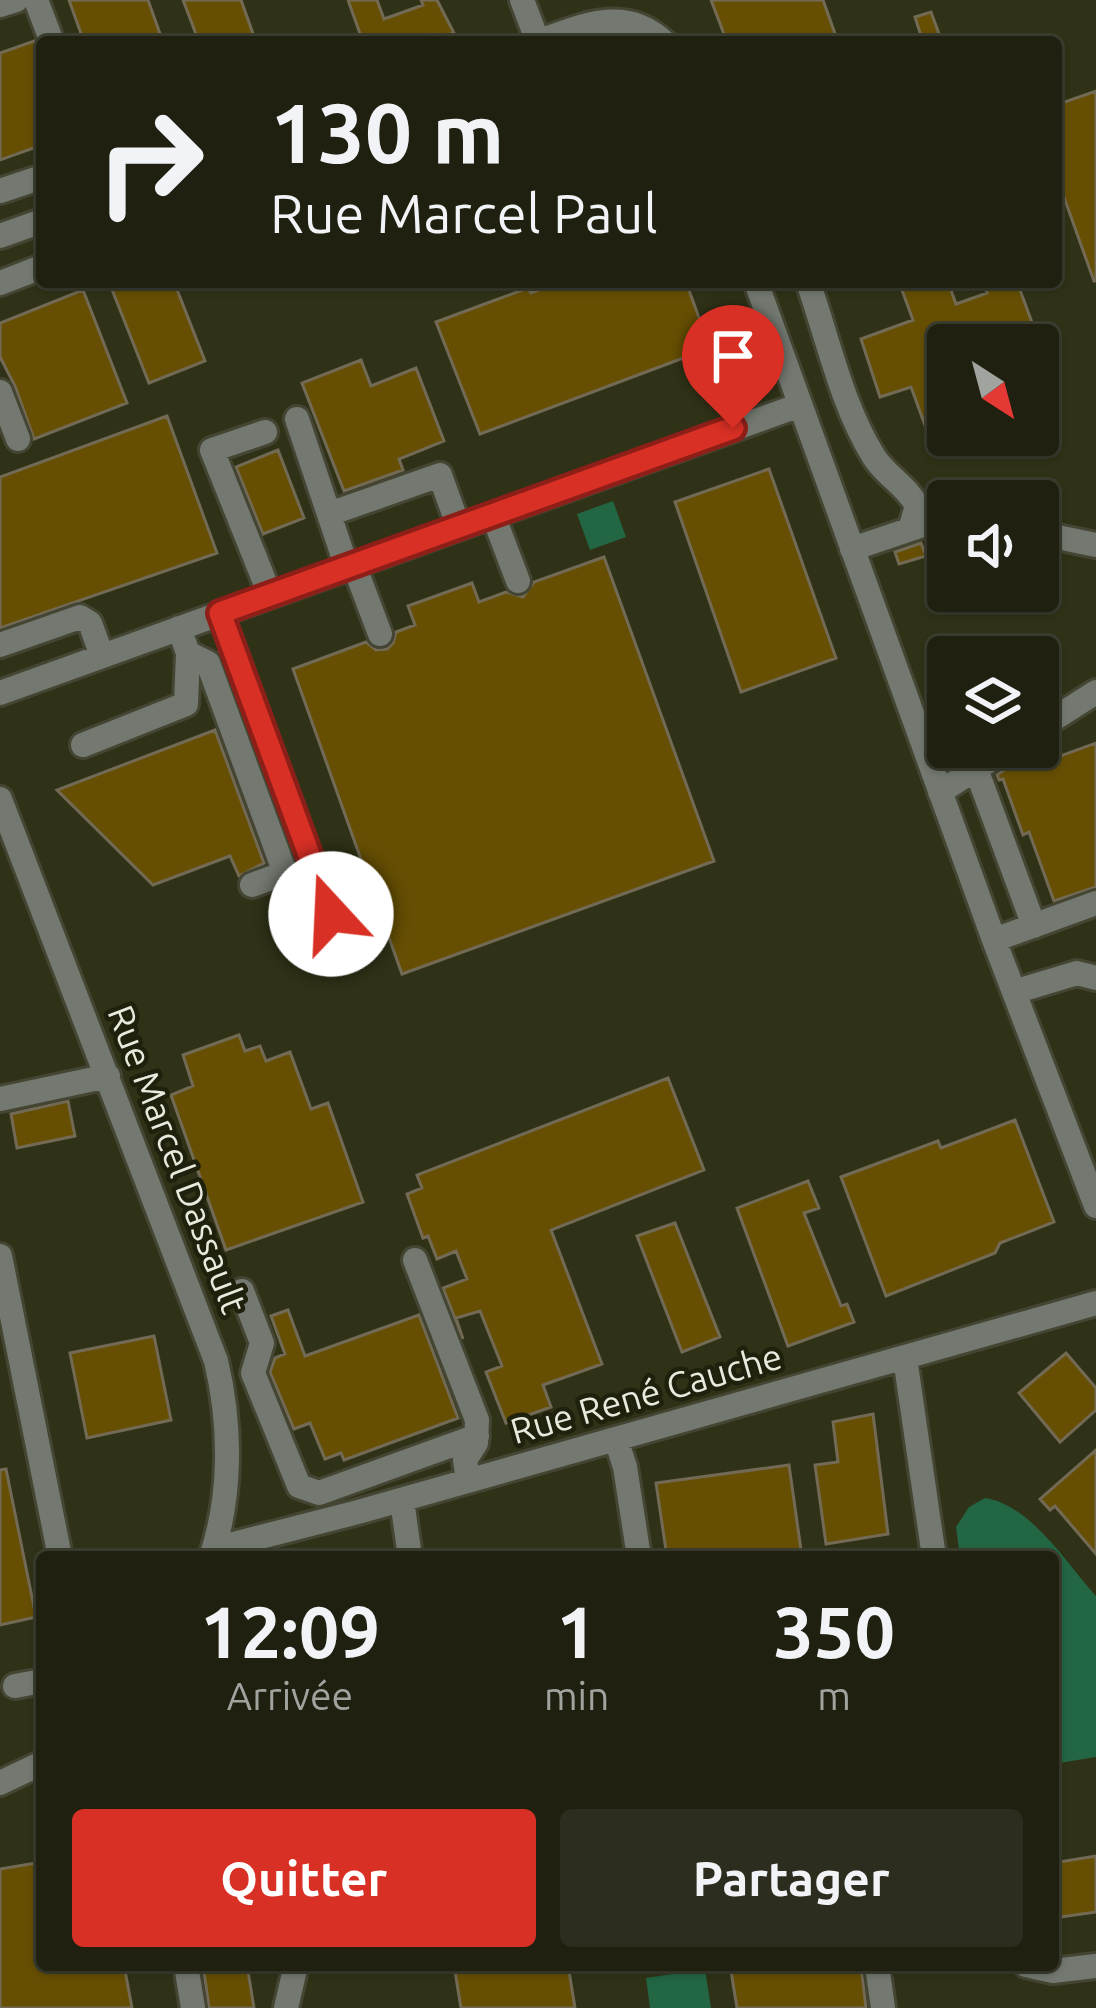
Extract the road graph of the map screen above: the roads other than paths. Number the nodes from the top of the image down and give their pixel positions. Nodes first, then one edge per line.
1 (16, 0) edge
2 (36, 0) edge
3 (522, 0) edge
4 (0, 5) edge
5 (603, 10) edge
6 (50, 36) edge
7 (536, 36) edge
8 (550, 36) edge
9 (654, 36) edge
10 (36, 179) edge
11 (0, 191) edge
12 (36, 222) edge
13 (1, 233) edge
14 (36, 269) edge
15 (0, 283) edge
16 (758, 288) edge
17 (810, 288) edge
18 (0, 392) edge
19 (800, 405) junction
20 (297, 419) dead end
21 (265, 432) dead end
22 (18, 439) dead end
23 (329, 514) junction
24 (494, 515) junction
25 (927, 526) edge
26 (459, 528) junction
27 (910, 529) junction
28 (1059, 537) edge
29 (1096, 545) edge
30 (852, 549) junction
31 (350, 566) junction
32 (518, 581) dead end
33 (269, 595) junction
34 (220, 613) junction
35 (179, 628) junction
36 (380, 634) dead end
37 (0, 646) edge
38 (188, 653) junction
39 (102, 656) junction
40 (0, 692) edge
41 (1096, 692) edge
42 (1059, 716) edge
43 (83, 745) dead end
44 (976, 769) joint
45 (940, 792) junction
46 (0, 799) edge
47 (9, 849) edge
48 (251, 885) dead end
49 (1096, 903) edge
50 (331, 914) dead end
51 (1034, 926) junction
52 (994, 940) junction
53 (1096, 978) edge
54 (1013, 992) junction
55 (108, 1076) junction
56 (0, 1099) edge
57 (1096, 1206) edge
58 (0, 1256) edge
59 (415, 1260) dead end
60 (242, 1291) dead end
61 (1096, 1303) edge
62 (905, 1358) junction
63 (477, 1436) junction
64 (616, 1439) junction
65 (469, 1480) junction
66 (348, 1484) junction
67 (402, 1500) junction
68 (358, 1512) junction
69 (59, 1551) edge
70 (212, 1551) edge
71 (219, 1551) edge
72 (409, 1551) edge
73 (637, 1551) edge
74 (933, 1551) edge
75 (36, 1682) edge
76 (15, 1686) dead end
77 (36, 1766) edge
78 (0, 1783) edge
79 (1096, 1966) edge
80 (1059, 1970) edge
81 (187, 1971) edge
82 (295, 1971) edge
83 (878, 1971) edge
84 (193, 2008) edge
85 (286, 2008) edge
86 (883, 2008) edge

1 - 4 street
2 - 6 street
3 - 7 street
5 - 8 street
5 - 9 street
10 - 11 street
12 - 13 street
14 - 15 street
16 - 19 street
17 - 27 street
18 - 22 street
19 - 24 street
19 - 30 street
20 - 23 street
21 - 33 street
23 - 26 street
23 - 31 street
24 - 26 street
24 - 32 street
25 - 27 street
26 - 31 street
27 - 30 street
28 - 29 street
30 - 45 street
31 - 33 street
31 - 36 street
33 - 34 street
34 - 35 street
34 - 50 street
35 - 38 street
35 - 39 street
37 - 39 street
38 - 43 street
38 - 48 street
39 - 40 street
41 - 42 street
44 - 45 street
44 - 51 street
45 - 52 street
46 - 47 street, Rue Marcel Dassault
47 - 55 street, Rue Marcel Dassault
49 - 51 street
51 - 52 street
52 - 54 street
53 - 54 street
54 - 57 street
55 - 56 street
55 - 70 street, Rue Marcel Dassault
58 - 69 street
59 - 63 street
60 - 66 street
61 - 62 street, Rue René Cauche
62 - 64 street, Rue René Cauche
62 - 74 street
63 - 65 street
63 - 66 street
64 - 65 street, Rue René Cauche
64 - 73 street
65 - 67 street, Rue René Cauche
66 - 68 street
67 - 68 street, Rue René Cauche
67 - 72 street
68 - 71 street, Rue René Cauche
75 - 76 street
77 - 78 street
79 - 80 street
81 - 84 street
82 - 85 street
83 - 86 street

